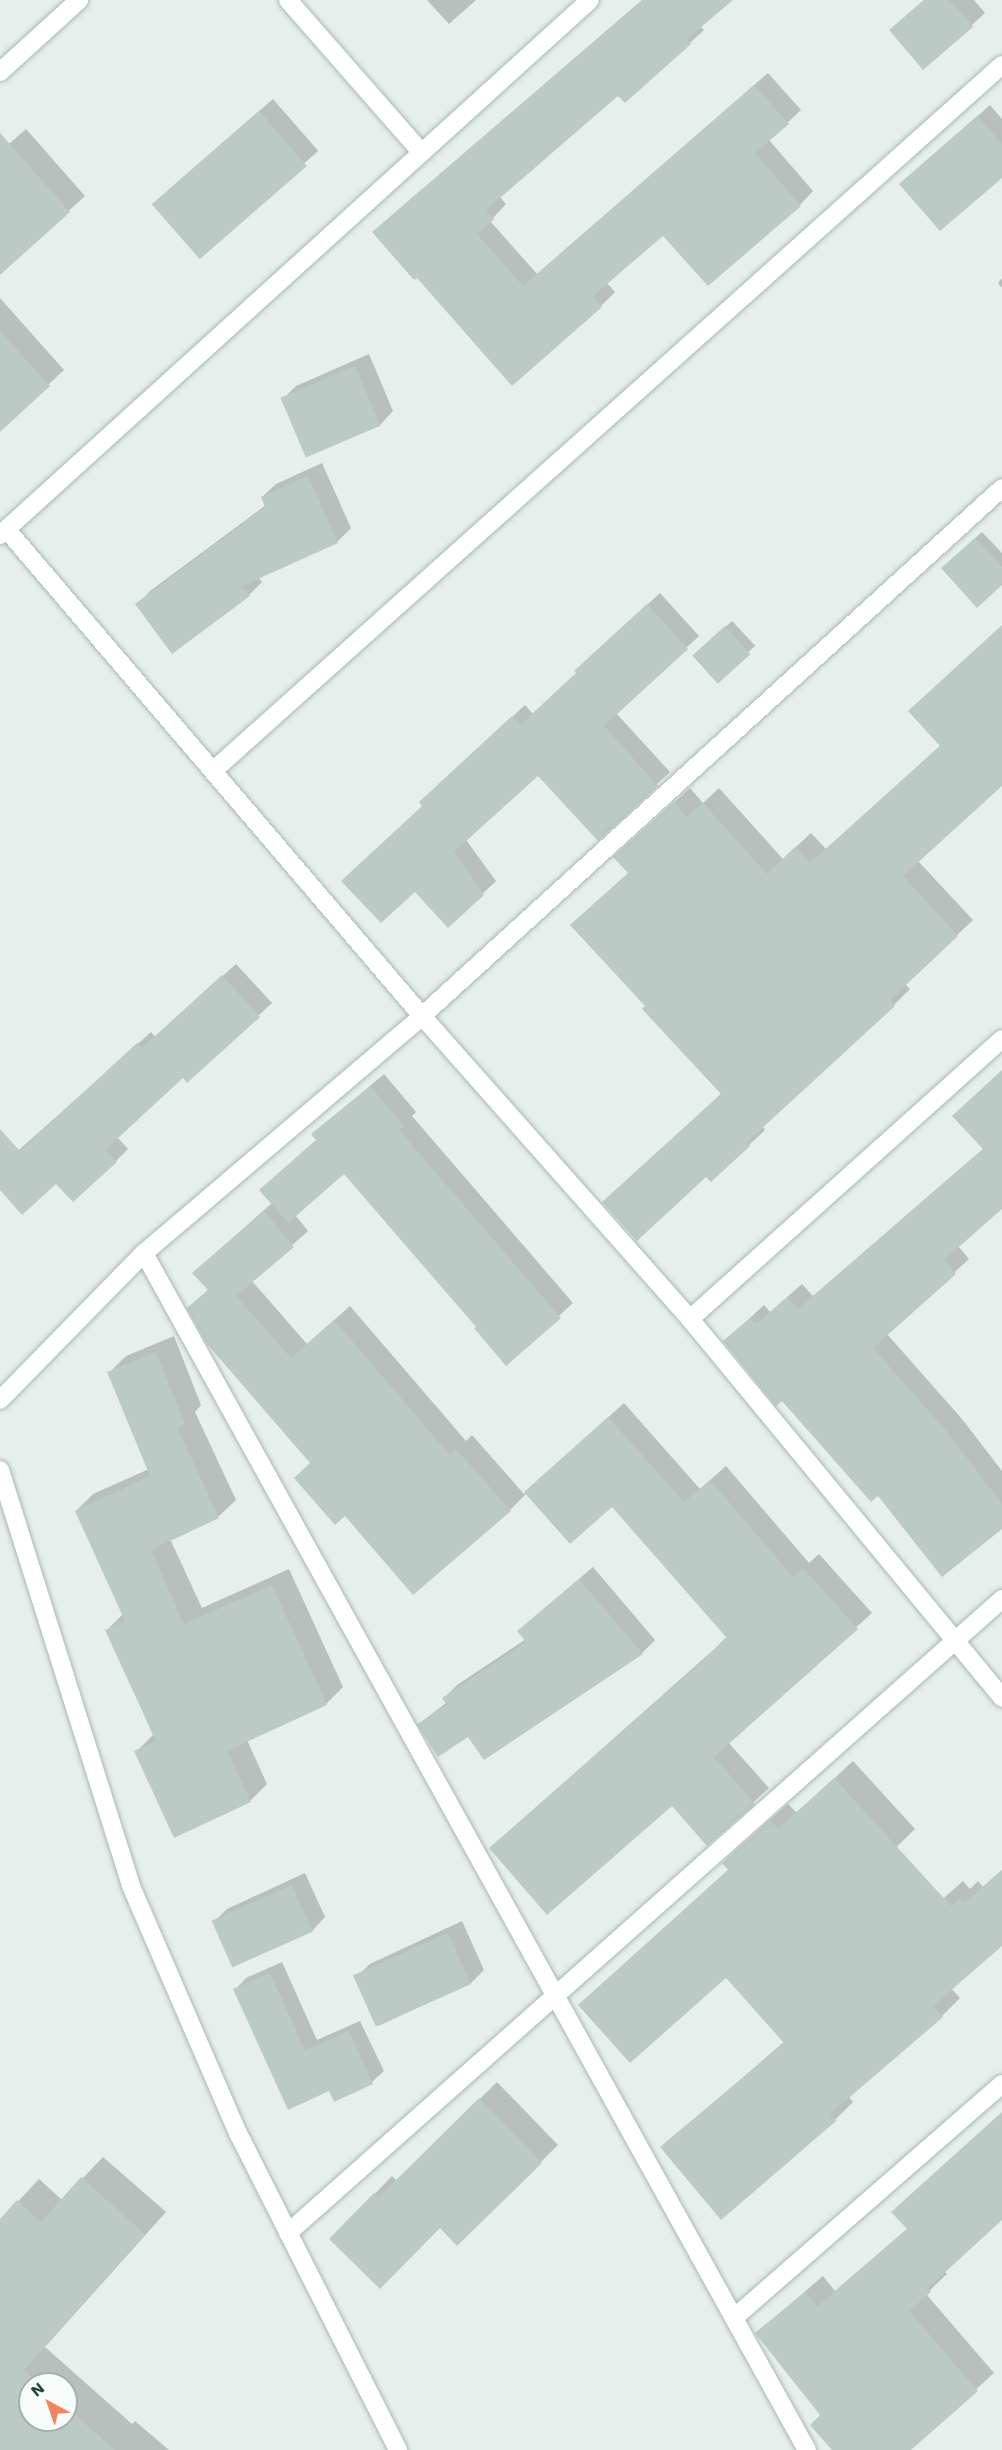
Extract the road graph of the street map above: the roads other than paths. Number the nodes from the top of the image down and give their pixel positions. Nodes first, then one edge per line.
1 (79, 0) edge
2 (288, 0) edge
3 (590, 0) edge
4 (1002, 65) edge
5 (0, 72) edge
6 (420, 151) junction
7 (1002, 488) edge
8 (3, 532) edge
9 (214, 770) junction
10 (422, 1016) junction
11 (1002, 1039) edge
12 (144, 1253) junction
13 (690, 1319) junction
14 (0, 1401) edge
15 (0, 1470) edge
16 (1002, 1599) edge
17 (955, 1642) junction
18 (1002, 1698) edge
19 (555, 1996) junction
20 (1002, 2084) edge
21 (288, 2233) junction
22 (735, 2317) junction
23 (398, 2450) edge
24 (807, 2450) edge

1 - 5 street
2 - 6 street
3 - 6 street
4 - 9 street
6 - 8 street
7 - 10 street
8 - 9 street
9 - 10 street
10 - 12 street
10 - 13 street
11 - 13 street
12 - 14 street
12 - 19 street
13 - 17 street
15 - 21 street
16 - 17 street
17 - 18 street
17 - 19 street
19 - 21 street
19 - 22 street
20 - 22 street
21 - 23 street
22 - 24 street

